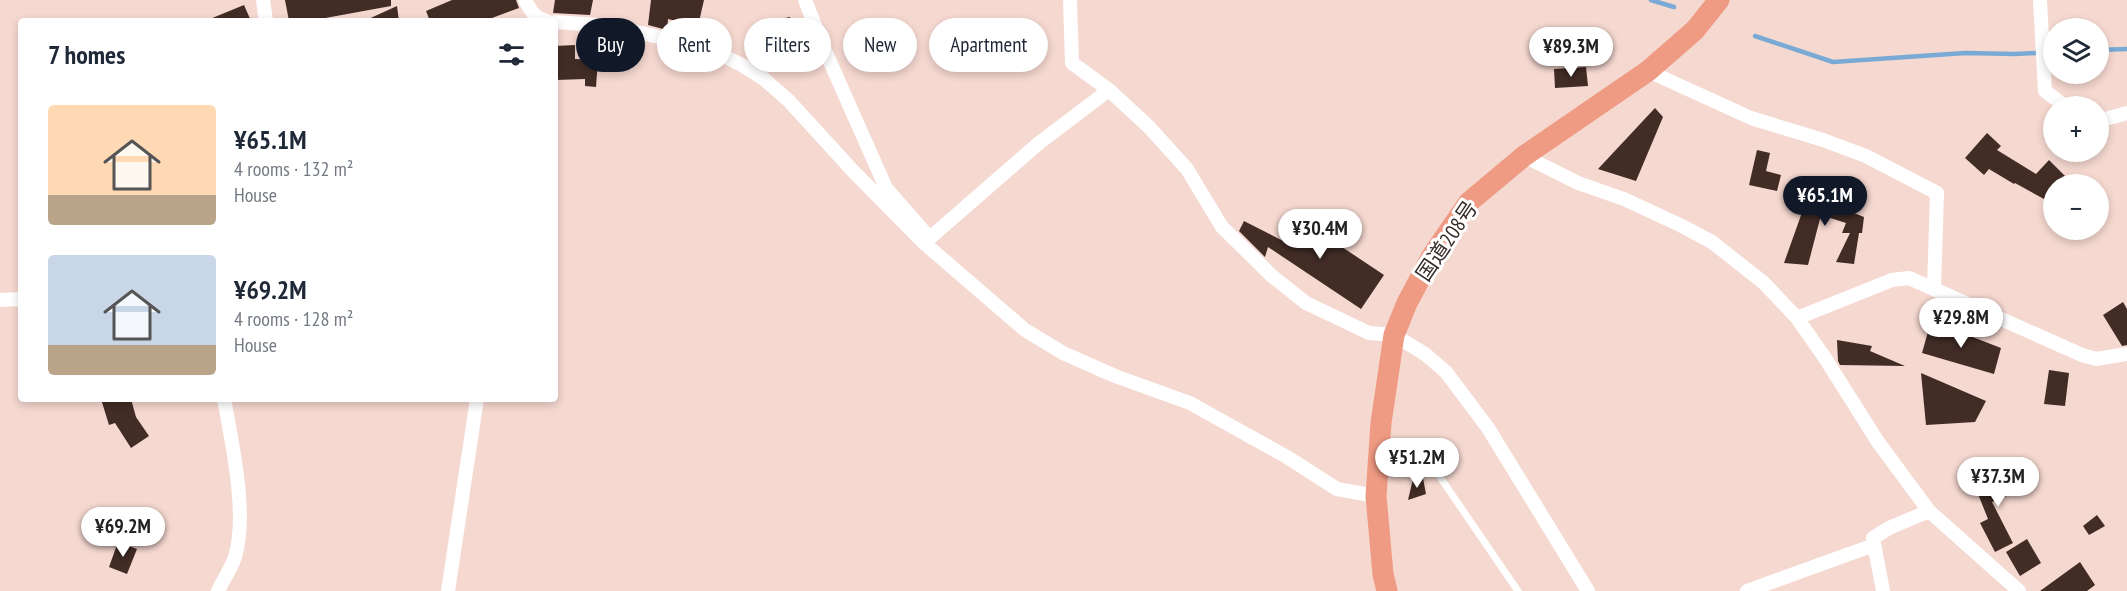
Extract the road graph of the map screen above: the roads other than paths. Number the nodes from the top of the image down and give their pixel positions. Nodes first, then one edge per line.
1 (263, 0) edge
2 (525, 0) edge
3 (805, 0) edge
4 (1070, 0) edge
5 (1719, 0) edge
6 (2040, 0) edge
7 (266, 18) edge
8 (529, 18) edge
9 (558, 22) edge
10 (1648, 71) junction
11 (1109, 90) junction
12 (2052, 96) edge
13 (2127, 113) edge
14 (2109, 118) edge
15 (1524, 156) junction
16 (927, 240) junction
17 (1934, 289) junction
18 (18, 299) edge
19 (0, 300) edge
20 (1797, 318) junction
21 (1394, 335) junction
22 (2127, 354) edge
23 (224, 402) edge
24 (477, 402) edge
25 (1378, 464) junction
26 (1376, 496) junction
27 (1929, 511) junction
28 (1874, 545) junction
29 (218, 591) edge
30 (448, 591) edge
31 (1387, 591) edge
32 (1518, 591) edge
33 (1588, 591) edge
34 (1747, 591) edge
35 (1883, 591) edge
36 (2019, 591) edge

1 - 7 street
2 - 8 street
3 - 16 street
4 - 11 street
5 - 10 highway, 国道208号
6 - 12 street
9 - 16 street
10 - 15 highway, 国道208号
10 - 17 street
11 - 16 street
11 - 21 street
13 - 14 street
15 - 20 street
15 - 21 highway, 国道208号
16 - 26 street
17 - 20 street
17 - 22 street
18 - 19 street
20 - 27 street
21 - 25 highway, 国道208号
21 - 33 street
23 - 29 street
24 - 30 street
25 - 26 highway, 国道208号
25 - 32 lane
26 - 31 highway, 国道208号
27 - 28 street
27 - 36 street
28 - 34 street
28 - 35 street

